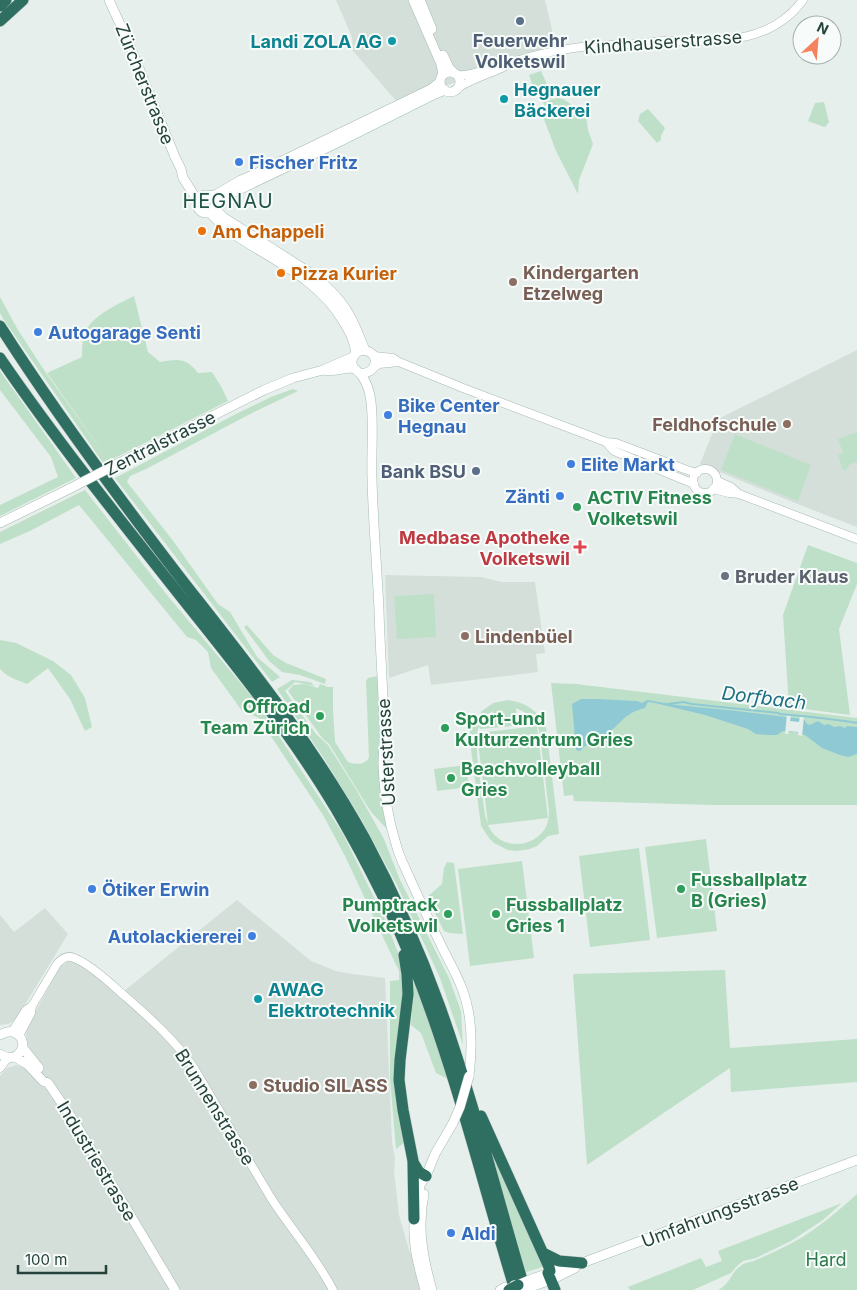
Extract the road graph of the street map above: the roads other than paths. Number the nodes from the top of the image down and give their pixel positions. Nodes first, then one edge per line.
1 (6, 0) edge
2 (23, 0) edge
3 (109, 0) edge
4 (413, 0) edge
5 (420, 0) edge
6 (803, 0) edge
7 (0, 6) edge
8 (0, 21) edge
9 (512, 62) junction
10 (455, 73) junction
11 (442, 82) junction
12 (459, 87) junction
13 (204, 198) junction
14 (213, 209) junction
15 (0, 326) edge
16 (358, 354) junction
17 (374, 356) junction
18 (0, 358) edge
19 (399, 362) junction
20 (323, 370) junction
21 (364, 370) junction
22 (606, 442) junction
23 (697, 473) junction
24 (717, 481) junction
25 (694, 484) junction
26 (714, 489) junction
27 (739, 494) junction
28 (0, 523) edge
29 (857, 539) edge
30 (400, 934) junction
31 (7, 1033) edge
32 (22, 1048) junction
33 (0, 1054) edge
34 (13, 1057) junction
35 (0, 1068) edge
36 (462, 1073) junction
37 (48, 1083) junction
38 (857, 1160) edge
39 (413, 1161) junction
40 (426, 1176) junction
41 (414, 1218) junction
42 (543, 1253) junction
43 (582, 1264) junction
44 (552, 1281) edge
45 (514, 1289) edge
46 (175, 1290) edge
47 (333, 1290) edge
48 (425, 1290) edge
49 (432, 1290) edge

1 - 7 highway
2 - 8 highway
3 - 13 main road, Zürcherstrasse
4 - 11 main road
5 - 10 main road
6 - 9 street, Kindhauserstrasse
9 - 10 street, Kindhauserstrasse
9 - 12 street, Kindhauserstrasse
10 - 11 main road, Kindhauserstrasse
10 - 12 main road
11 - 12 main road, Kindhauserstrasse
11 - 13 main road, Kindhauserstrasse
11 - 14 main road, Kindhauserstrasse
13 - 14 main road
13 - 14 main road
14 - 16 main road, Usterstrasse
15 - 36 highway
16 - 17 main road
16 - 20 main road, Zentralstrasse
16 - 21 main road, Usterstrasse
17 - 19 street
17 - 21 main road, Usterstrasse
18 - 30 highway
19 - 21 street, Zentralstrasse
19 - 22 street
20 - 21 main road, Zentralstrasse
20 - 28 main road, Zentralstrasse, bridge
21 - 40 main road, Usterstrasse, bridge
22 - 23 street
22 - 25 street
23 - 24 street
23 - 25 street
24 - 26 street
24 - 27 street
25 - 26 street
26 - 27 street
27 - 29 street
30 - 39 highway
30 - 45 highway
31 - 32 main road, Industriestrasse
31 - 47 street, Brunnenstrasse
32 - 34 main road
32 - 37 main road, Industriestrasse
33 - 34 main road, Industriestrasse
34 - 35 street
34 - 37 main road, Industriestrasse
36 - 42 highway
36 - 45 highway
37 - 46 main road, Industriestrasse
38 - 43 main road, Umfahrungsstrasse
39 - 40 highway
39 - 41 highway
40 - 41 main road, Usterstrasse
40 - 49 main road, Usterstrasse
41 - 48 main road, Usterstrasse
42 - 43 highway
42 - 44 highway
43 - 44 main road, Umfahrungsstrasse
44 - 45 main road, Umfahrungsstrasse, bridge

